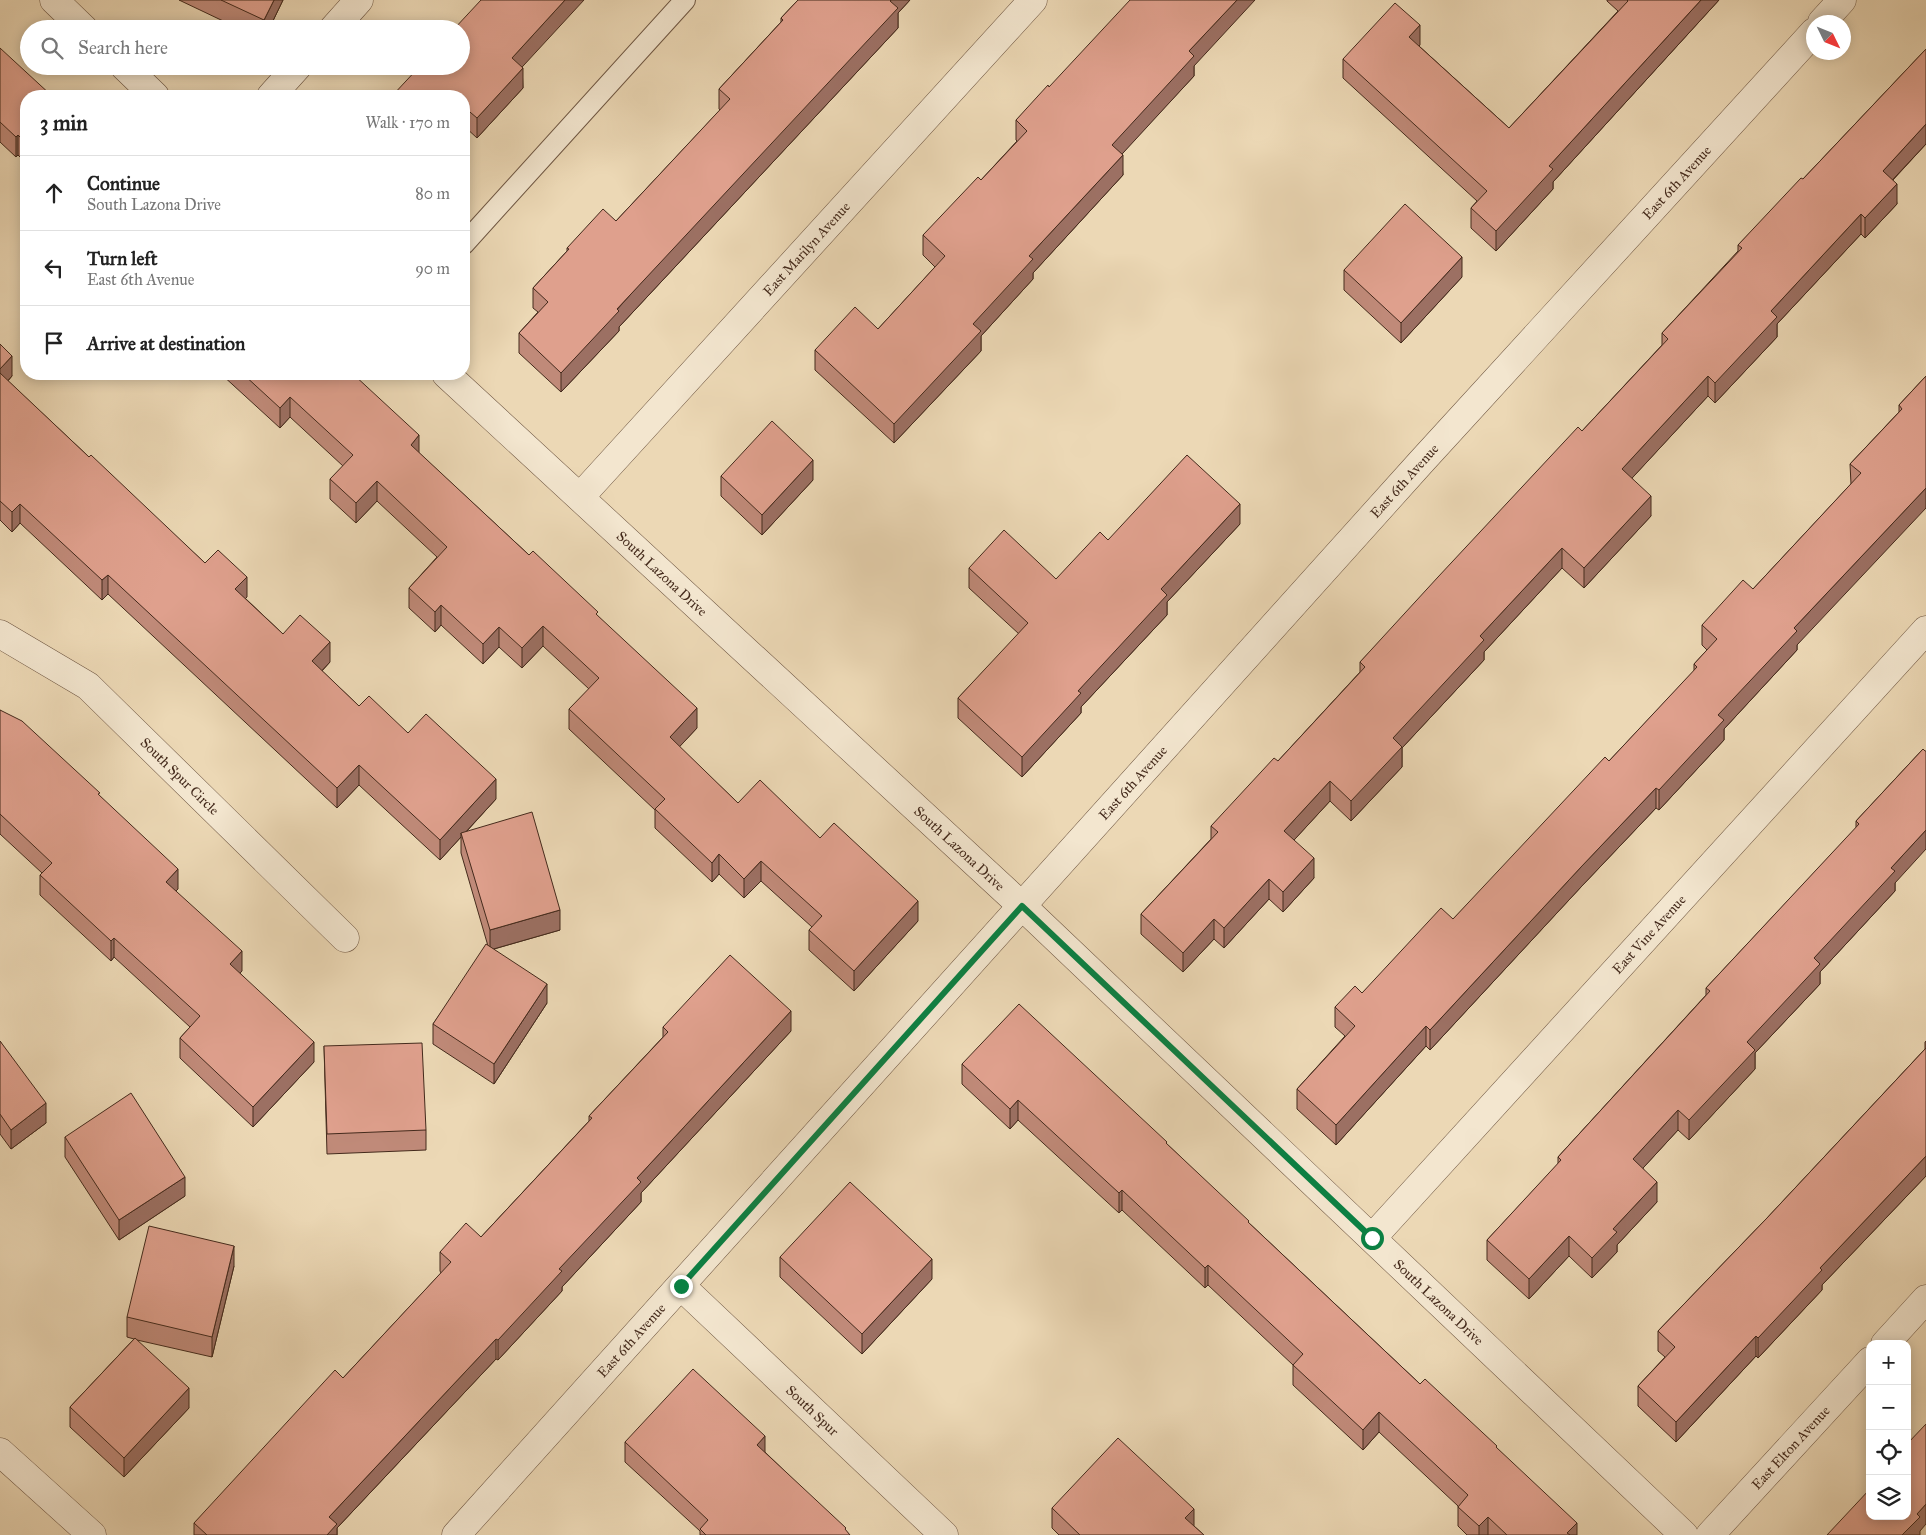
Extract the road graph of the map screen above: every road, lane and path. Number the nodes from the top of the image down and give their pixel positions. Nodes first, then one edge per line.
1 (54, 0) edge
2 (359, 0) edge
3 (685, 0) edge
4 (1033, 0) edge
5 (1842, 0) edge
6 (1828, 15) edge
7 (75, 20) edge
8 (341, 20) edge
9 (1806, 41) edge
10 (133, 75) edge
11 (290, 75) edge
12 (149, 90) edge
13 (276, 90) edge
14 (470, 237) edge
15 (453, 380) edge
16 (580, 497) junction
17 (1926, 630) edge
18 (0, 634) edge
19 (1022, 906) junction
20 (346, 938) dead end
21 (1372, 1238) junction
22 (681, 1286) junction
23 (1926, 1299) edge
24 (1889, 1340) edge
25 (1866, 1365) edge
26 (0, 1452) edge
27 (92, 1535) edge
28 (456, 1535) edge
29 (944, 1535) edge
30 (1684, 1535) edge
31 (1710, 1535) edge

1 - 7 street
2 - 8 street
3 - 14 lane
4 - 16 street, East Marilyn Avenue
5 - 6 street
9 - 19 street, East 6th Avenue
10 - 12 street
11 - 13 street
15 - 16 street, South Lazona Drive
16 - 19 street, South Lazona Drive
17 - 21 street, East Vine Avenue
18 - 20 street, South Spur Circle
19 - 21 street, South Lazona Drive
19 - 22 street, East 6th Avenue
21 - 30 street, South Lazona Drive
22 - 28 street, East 6th Avenue
22 - 29 street, South Spur
23 - 24 street
25 - 31 street, East Elton Avenue
26 - 27 street

